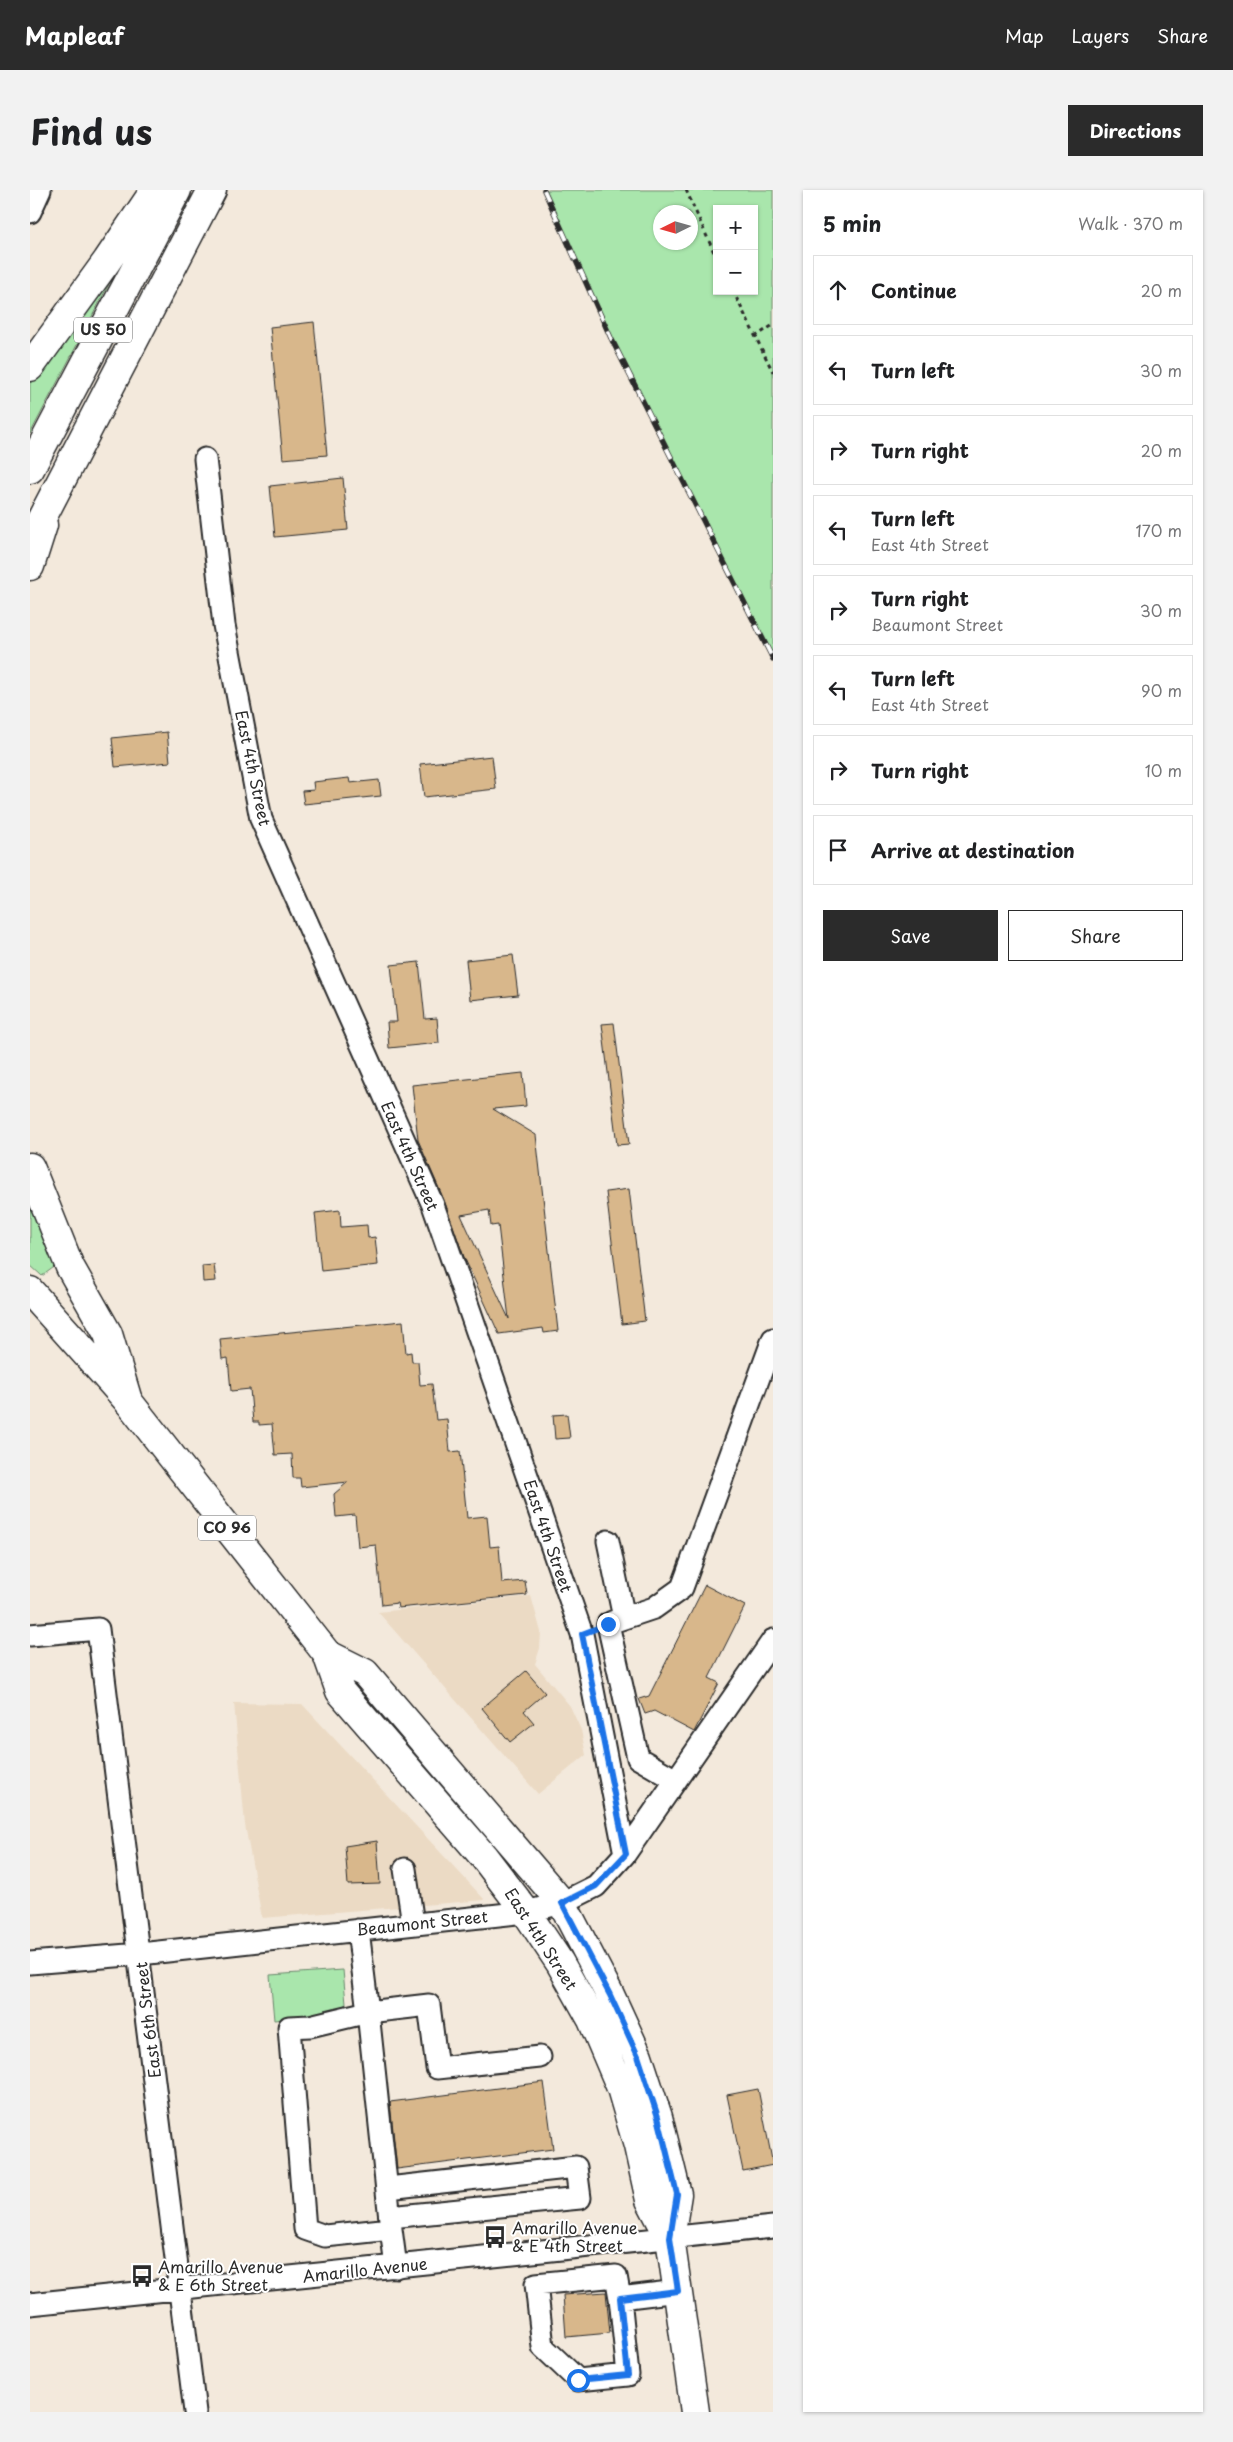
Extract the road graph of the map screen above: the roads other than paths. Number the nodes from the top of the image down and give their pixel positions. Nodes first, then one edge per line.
1 (40, 190) edge
2 (154, 190) edge
3 (177, 190) edge
4 (212, 190) edge
5 (30, 212) edge
6 (30, 367) edge
7 (205, 459) dead end
8 (30, 470) edge
9 (48, 507) junction
10 (30, 542) edge
11 (30, 566) edge
12 (30, 1168) edge
13 (30, 1291) edge
14 (773, 1339) edge
15 (128, 1401) junction
16 (608, 1541) dead end
17 (616, 1621) junction
18 (582, 1634) junction
19 (30, 1636) edge
20 (773, 1640) edge
21 (326, 1654) junction
22 (625, 1703) junction
23 (597, 1710) junction
24 (638, 1758) junction
25 (608, 1764) junction
26 (676, 1780) junction
27 (626, 1854) junction
28 (405, 1869) dead end
29 (562, 1903) junction
30 (526, 1912) junction
31 (413, 1924) junction
32 (358, 1930) junction
33 (140, 1954) junction
34 (30, 1964) edge
35 (368, 2012) junction
36 (540, 2057) dead end
37 (388, 2188) junction
38 (391, 2223) junction
39 (773, 2227) edge
40 (670, 2238) junction
41 (396, 2267) junction
42 (179, 2290) junction
43 (678, 2291) junction
44 (620, 2298) junction
45 (30, 2304) edge
46 (195, 2412) edge
47 (695, 2412) edge

1 - 5 street
2 - 6 main road
3 - 8 main road, US 50
4 - 9 main road, US 50
7 - 18 street, East 4th Street
9 - 10 main road, US 50
9 - 11 main road
12 - 15 main road, CO 96
13 - 15 main road, East 4th Street / CO 96
14 - 17 street
15 - 21 main road, East 4th Street / CO 96
16 - 17 street
17 - 18 street
17 - 22 street
18 - 23 street, East 4th Street
19 - 33 street, East 6th Street
20 - 26 street, Beaumont Street
21 - 29 main road, East 4th Street / CO 96
21 - 30 main road, East 4th Street / CO 96
22 - 23 street
22 - 24 street
23 - 25 street, East 4th Street
24 - 25 street
24 - 26 street
25 - 27 street, East 4th Street
26 - 27 street, Beaumont Street
27 - 29 street, Beaumont Street
28 - 31 street
29 - 30 street, Beaumont Street
29 - 40 main road, East 4th Street / CO 96
30 - 31 street, Beaumont Street
30 - 40 main road, East 4th Street / CO 96
31 - 32 street, Beaumont Street
32 - 33 street, Beaumont Street
32 - 35 street
33 - 34 street, Beaumont Street
33 - 42 street, East 6th Street
35 - 36 street
35 - 37 street
35 - 38 street
37 - 38 street
37 - 38 street
38 - 41 street
39 - 40 street, Amarillo Avenue
40 - 41 street, Amarillo Avenue
40 - 43 main road, East 4th Street / CO 96
41 - 42 street, Amarillo Avenue
42 - 45 street, Amarillo Avenue
42 - 46 street, East 6th Street
43 - 44 street
43 - 47 main road, East 4th Street / CO 96
44 - 44 street

